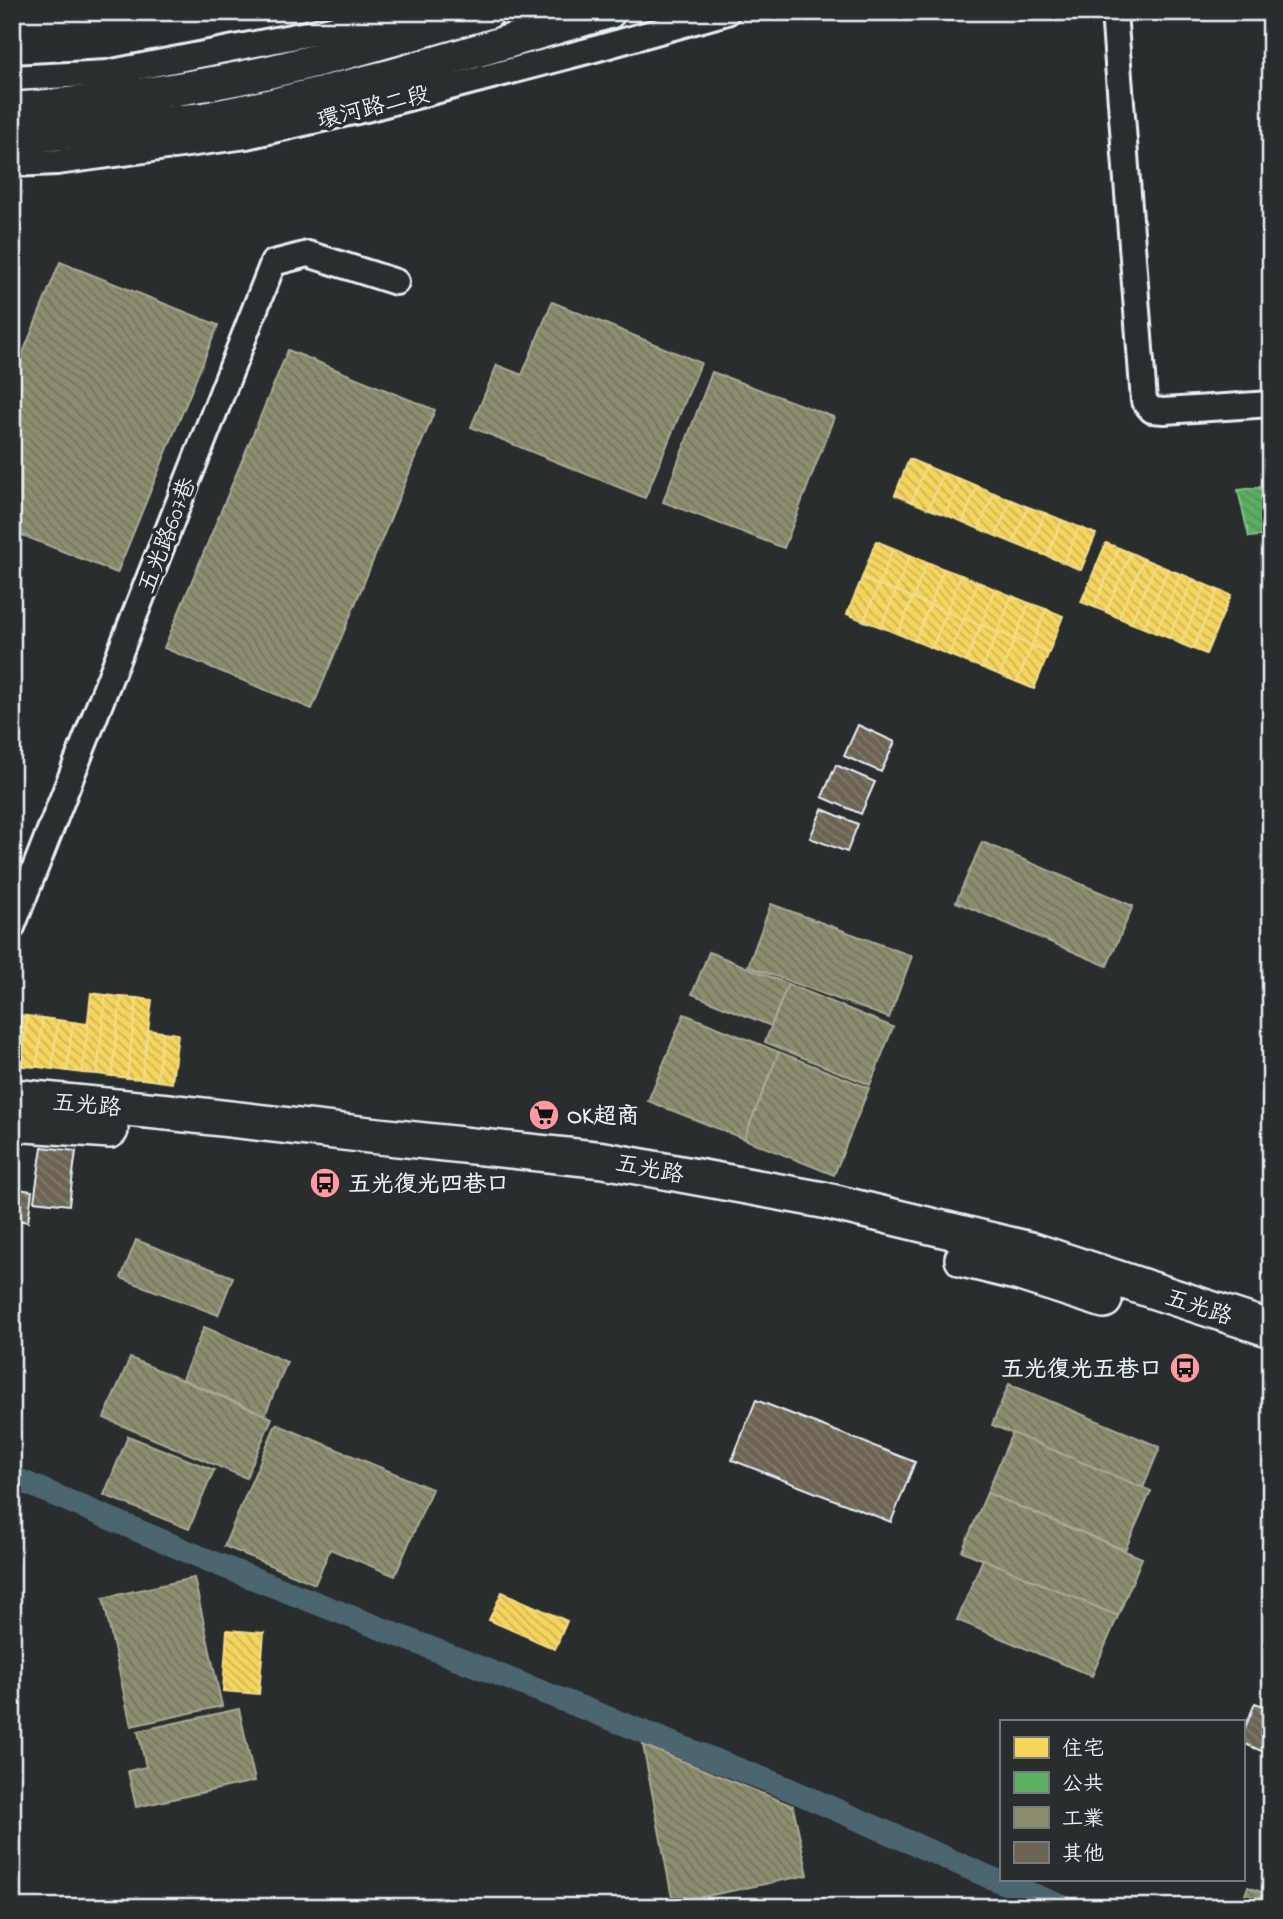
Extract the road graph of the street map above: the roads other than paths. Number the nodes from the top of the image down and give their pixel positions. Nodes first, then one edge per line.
1 (392, 12) edge
2 (488, 12) edge
3 (609, 12) edge
4 (727, 12) edge
5 (1114, 12) edge
6 (12, 78) edge
7 (12, 109) edge
8 (12, 138) edge
9 (12, 164) edge
10 (396, 282) dead end
11 (1271, 404) edge
12 (12, 927) edge
13 (12, 1097) edge
14 (12, 1123) edge
15 (1271, 1329) edge
16 (1271, 1353) edge

1 - 6 street
2 - 7 street
3 - 8 street, 環河路二段
4 - 9 street, 環河路二段
5 - 11 street
10 - 12 street, 五光路607巷
13 - 15 main road, 五光路
14 - 16 main road, 五光路

